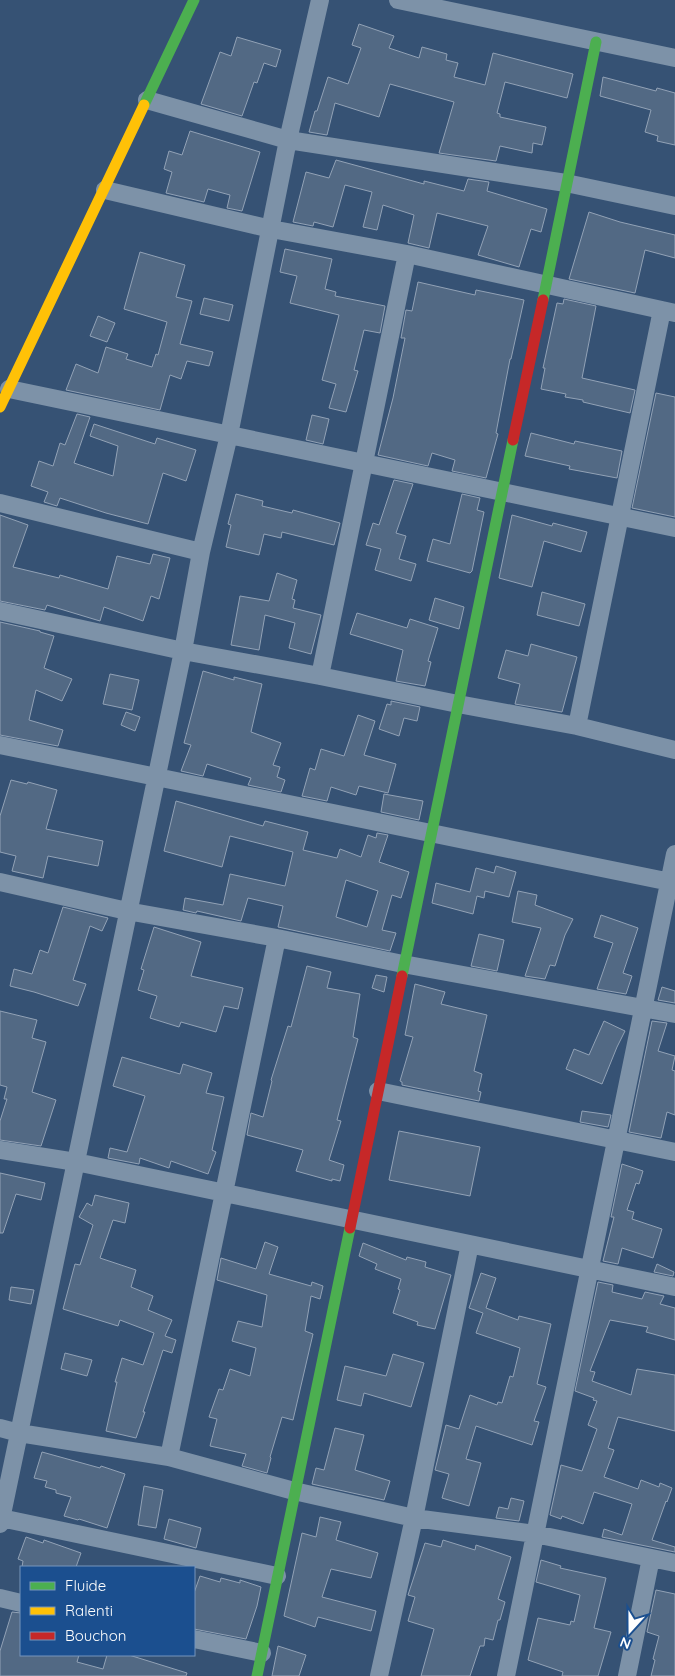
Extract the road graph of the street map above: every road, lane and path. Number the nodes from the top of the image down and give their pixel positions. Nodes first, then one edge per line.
1 (194, 0) edge
2 (320, 0) edge
3 (398, 0) edge
4 (596, 42) junction
5 (675, 58) edge
6 (147, 100) junction
7 (288, 140) junction
8 (566, 183) junction
9 (105, 190) junction
10 (675, 206) edge
11 (270, 229) junction
12 (407, 254) junction
13 (546, 286) junction
14 (668, 312) edge
15 (9, 389) junction
16 (0, 407) edge
17 (229, 435) junction
18 (365, 463) junction
19 (502, 492) junction
20 (0, 503) edge
21 (620, 517) junction
22 (675, 528) edge
23 (201, 552) junction
24 (0, 611) edge
25 (183, 651) junction
26 (320, 676) junction
27 (458, 704) junction
28 (577, 726) junction
29 (0, 745) edge
30 (675, 750) edge
31 (156, 778) junction
32 (432, 833) junction
33 (675, 854) edge
34 (0, 882) edge
35 (672, 883) edge
36 (127, 911) junction
37 (276, 938) junction
38 (404, 964) junction
39 (644, 1007) junction
40 (675, 1014) edge
41 (378, 1091) junction
42 (617, 1140) junction
43 (0, 1150) edge
44 (675, 1152) edge
45 (76, 1162) junction
46 (224, 1192) junction
47 (352, 1219) junction
48 (470, 1244) junction
49 (590, 1269) junction
50 (675, 1287) edge
51 (0, 1428) edge
52 (19, 1433) junction
53 (169, 1457) junction
54 (294, 1491) junction
55 (414, 1518) junction
56 (1, 1521) edge
57 (535, 1534) junction
58 (651, 1558) junction
59 (675, 1563) edge
60 (277, 1576) junction
61 (0, 1598) edge
62 (20, 1603) edge
63 (195, 1639) edge
64 (262, 1653) junction
65 (256, 1676) edge
66 (379, 1676) edge
67 (506, 1676) edge
68 (627, 1676) edge

1 - 6 main road
2 - 7 street
3 - 4 street
4 - 5 street
4 - 8 main road
6 - 7 street
6 - 9 main road
7 - 8 street
7 - 11 street
8 - 10 street
8 - 13 main road
9 - 11 street
9 - 15 main road
11 - 12 street
11 - 17 street
12 - 13 street
12 - 18 street
13 - 14 street
13 - 19 main road
14 - 21 street
15 - 16 main road
15 - 17 street
17 - 18 street
17 - 23 street
18 - 19 street
18 - 26 street
19 - 21 street
19 - 27 main road
20 - 23 street
21 - 22 street
21 - 28 street
23 - 25 street
24 - 25 street
25 - 26 street
25 - 31 street
26 - 27 street
27 - 28 street
27 - 32 main road
28 - 30 street
29 - 31 street
31 - 32 street
31 - 36 street
32 - 35 street
32 - 38 main road
33 - 35 street
34 - 36 street
35 - 39 street
36 - 37 street
36 - 45 street
37 - 38 street
37 - 46 street
38 - 39 street
38 - 41 main road
39 - 40 street
39 - 42 street
41 - 42 street
41 - 47 main road
42 - 44 street
42 - 49 street
43 - 45 street
45 - 46 street
45 - 52 street
46 - 47 street
46 - 53 street
47 - 48 street
47 - 54 main road
48 - 49 street
48 - 55 street
49 - 50 street
49 - 57 street
51 - 52 street
52 - 53 street
52 - 56 street
53 - 54 street
54 - 55 street
54 - 60 main road
55 - 57 street
55 - 66 street
56 - 60 street
57 - 58 street
57 - 67 street
58 - 59 street
58 - 68 street
60 - 64 main road
61 - 62 street
63 - 64 street
64 - 65 main road

